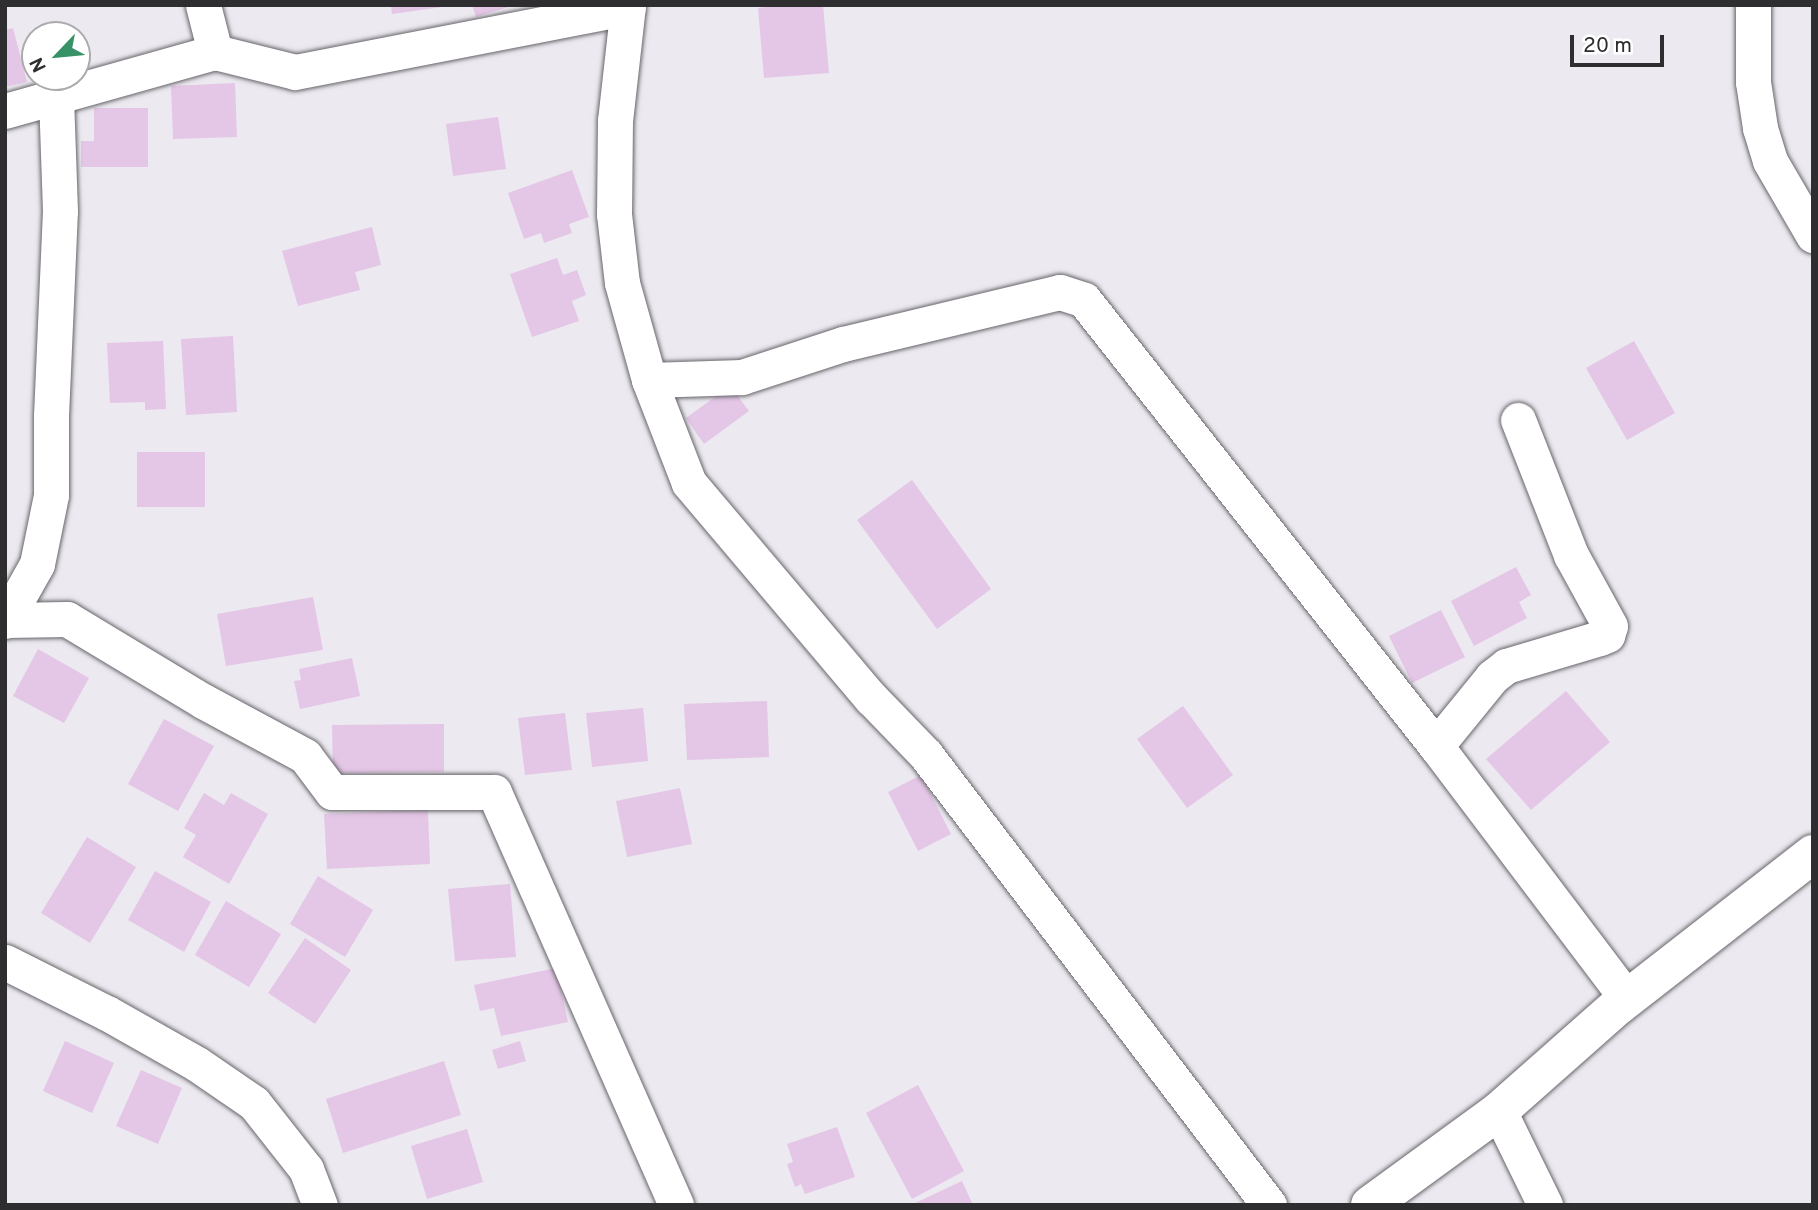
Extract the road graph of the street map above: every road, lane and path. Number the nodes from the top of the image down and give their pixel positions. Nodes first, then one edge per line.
1 (203, 5) edge
2 (1754, 5) edge
3 (628, 6) edge
4 (215, 52) junction
5 (56, 95) junction
6 (5, 111) edge
7 (1813, 235) edge
8 (649, 380) junction
9 (1518, 421) dead end
10 (5, 620) edge
11 (1436, 746) junction
12 (1813, 853) edge
13 (5, 962) edge
14 (1627, 999) junction
15 (1499, 1111) junction
16 (320, 1205) edge
17 (676, 1205) edge
18 (1269, 1205) edge
19 (1370, 1205) edge
20 (1545, 1205) edge

1 - 4 street
2 - 7 street
3 - 4 street
3 - 8 street
4 - 5 street
5 - 6 street
5 - 10 street
8 - 11 street
8 - 18 street
9 - 11 street
10 - 17 street
11 - 14 street
12 - 14 main road
13 - 16 street
14 - 15 main road
15 - 19 main road
15 - 20 street

